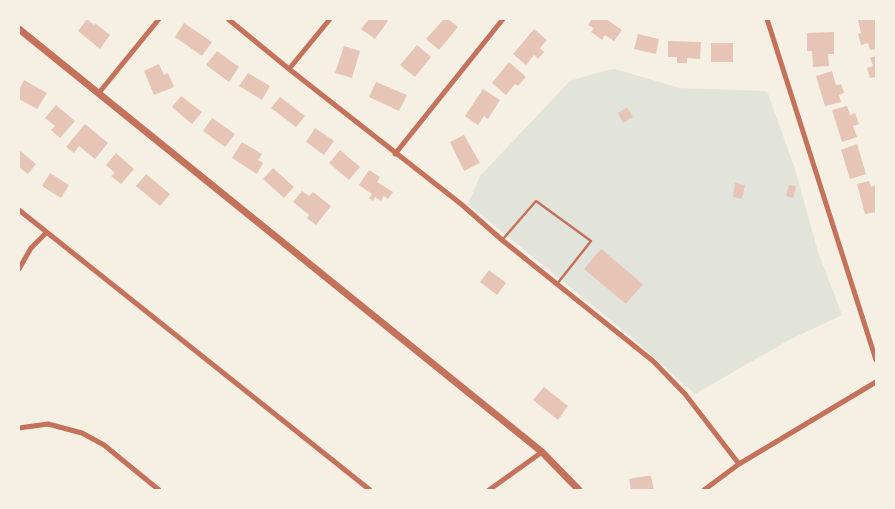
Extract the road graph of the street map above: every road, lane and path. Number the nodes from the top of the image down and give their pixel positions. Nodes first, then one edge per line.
1 (159, 19) edge
2 (228, 19) edge
3 (330, 19) edge
4 (503, 19) edge
5 (767, 19) edge
6 (19, 29) edge
7 (289, 69) junction
8 (98, 95) junction
9 (395, 154) junction
10 (19, 210) edge
11 (46, 233) junction
12 (502, 240) junction
13 (19, 270) edge
14 (557, 284) junction
15 (876, 360) edge
16 (876, 382) edge
17 (19, 428) edge
18 (542, 452) junction
19 (739, 464) junction
20 (158, 490) edge
21 (370, 490) edge
22 (489, 490) edge
23 (579, 490) edge
24 (704, 490) edge

1 - 8 street
2 - 7 street
3 - 7 street
4 - 9 street
5 - 15 street
6 - 8 street
7 - 9 street
8 - 18 street
9 - 12 street
10 - 11 street
11 - 13 street
11 - 21 street
12 - 14 street
12 - 14 lane
14 - 19 street
16 - 19 street
17 - 20 street
18 - 22 street
18 - 23 street
19 - 24 street

